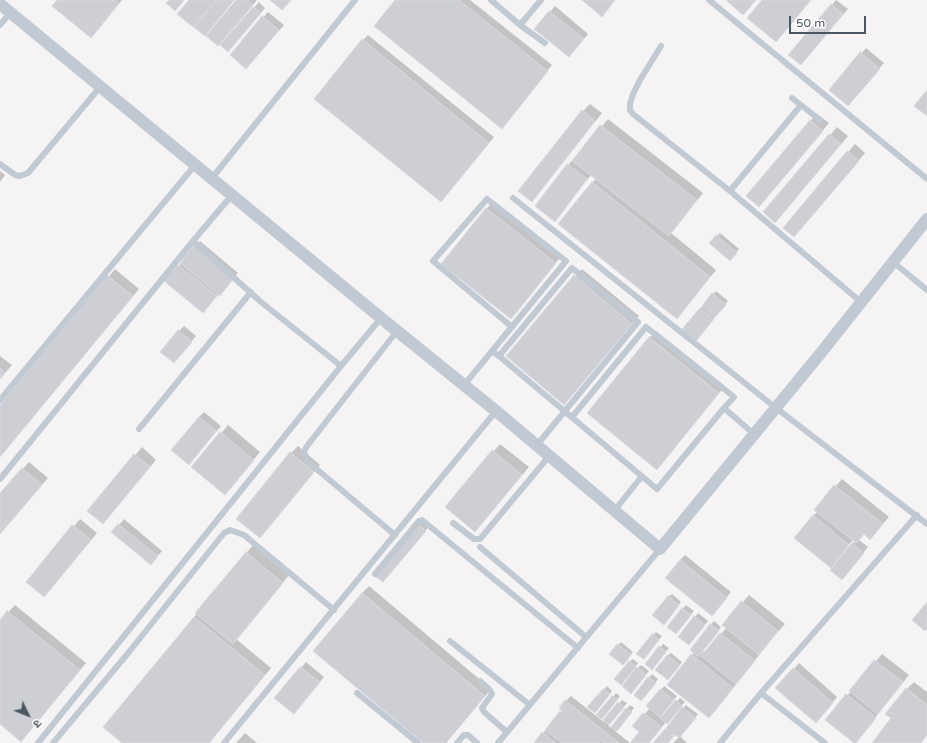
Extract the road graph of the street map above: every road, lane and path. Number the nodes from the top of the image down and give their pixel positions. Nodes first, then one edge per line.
1 (355, 0) edge
2 (491, 0) edge
3 (541, 0) edge
4 (708, 0) edge
5 (3, 8) edge
6 (0, 25) edge
7 (520, 25) junction
8 (545, 43) dead end
9 (661, 46) dead end
10 (100, 87) junction
11 (792, 98) dead end
12 (801, 105) junction
13 (820, 120) dead end
14 (0, 164) edge
15 (195, 165) junction
16 (212, 178) junction
17 (927, 179) edge
18 (730, 191) junction
19 (232, 195) junction
20 (513, 198) dead end
21 (927, 219) edge
22 (194, 240) junction
23 (893, 262) junction
24 (927, 290) edge
25 (251, 292) junction
26 (861, 302) junction
27 (381, 318) junction
28 (512, 327) junction
29 (397, 331) junction
30 (492, 351) junction
31 (499, 356) junction
32 (341, 366) junction
33 (464, 385) junction
34 (0, 400) edge
35 (724, 408) junction
36 (776, 408) junction
37 (496, 411) junction
38 (565, 411) junction
39 (572, 417) junction
40 (139, 429) dead end
41 (754, 434) junction
42 (537, 445) junction
43 (550, 455) junction
44 (642, 476) junction
45 (0, 479) edge
46 (615, 510) junction
47 (917, 515) junction
48 (453, 523) dead end
49 (927, 524) edge
50 (395, 535) junction
51 (480, 547) dead end
52 (660, 549) junction
53 (375, 574) dead end
54 (334, 610) junction
55 (586, 638) junction
56 (450, 641) dead end
57 (578, 648) junction
58 (480, 682) dead end
59 (357, 693) dead end
60 (761, 693) junction
61 (530, 705) junction
62 (507, 732) junction
63 (38, 743) edge
64 (53, 743) edge
65 (224, 743) edge
66 (418, 743) edge
67 (457, 743) edge
68 (477, 743) edge
69 (498, 743) edge
70 (720, 743) edge
71 (824, 743) edge

1 - 16 lane
2 - 7 lane
3 - 7 lane
4 - 17 lane
5 - 6 lane
5 - 10 street
7 - 8 lane
9 - 18 lane
10 - 14 lane
10 - 15 street
11 - 12 lane
12 - 13 lane
12 - 18 lane
15 - 16 street
15 - 34 lane
16 - 19 street
18 - 26 lane
19 - 22 lane
19 - 27 street
20 - 36 lane
21 - 23 street
22 - 25 lane
22 - 45 lane
23 - 24 lane
23 - 26 street
25 - 32 lane
25 - 40 lane
26 - 36 street
27 - 29 street
27 - 32 lane
28 - 28 lane
28 - 30 lane
29 - 33 street
29 - 50 lane
30 - 31 lane
30 - 33 lane
31 - 38 lane
31 - 38 lane
32 - 63 lane
33 - 37 street
35 - 39 lane
35 - 41 lane
35 - 44 lane
36 - 41 street
36 - 47 lane
37 - 42 street
37 - 50 lane
38 - 39 lane
38 - 42 lane
39 - 44 lane
41 - 52 street
42 - 43 street
43 - 46 street
43 - 48 lane
44 - 46 lane
46 - 52 street
47 - 49 lane
47 - 60 lane
50 - 54 lane
51 - 55 lane
52 - 55 lane
53 - 57 lane
54 - 64 lane
54 - 65 lane
55 - 57 lane
56 - 61 lane
57 - 61 lane
58 - 62 lane
59 - 66 lane
60 - 70 lane
60 - 71 lane
61 - 62 lane
62 - 69 lane
67 - 68 lane

